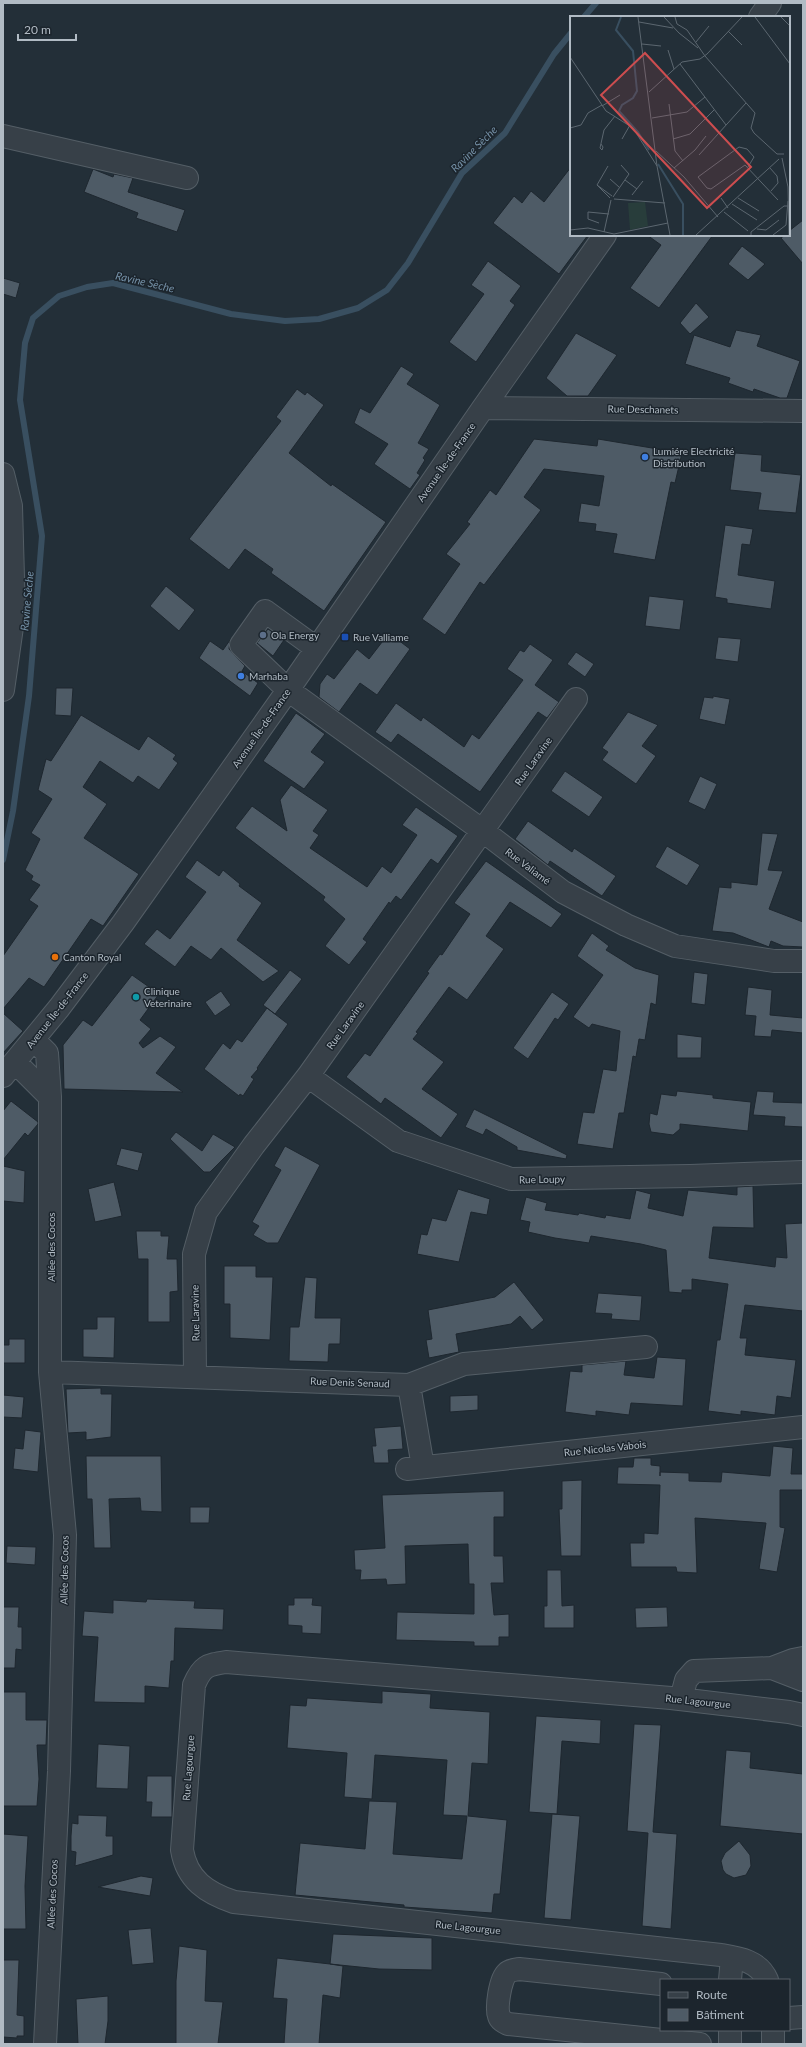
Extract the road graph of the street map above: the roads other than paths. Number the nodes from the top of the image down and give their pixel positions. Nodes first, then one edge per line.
1 (770, 3) edge
2 (761, 16) edge
3 (3, 136) edge
4 (187, 178) dead end
5 (604, 236) edge
6 (483, 408) junction
7 (803, 411) edge
8 (3, 474) edge
9 (8, 561) edge
10 (316, 648) junction
11 (3, 690) edge
12 (288, 690) junction
13 (576, 699) dead end
14 (483, 832) junction
15 (803, 961) edge
16 (34, 1040) junction
17 (9, 1069) edge
18 (308, 1076) junction
19 (50, 1097) junction
20 (803, 1172) edge
21 (646, 1347) dead end
22 (50, 1372) junction
23 (195, 1376) junction
24 (409, 1385) junction
25 (803, 1427) edge
26 (803, 1658) edge
27 (772, 1668) junction
28 (803, 1680) edge
29 (681, 1699) junction
30 (803, 1715) edge
31 (732, 1957) junction
32 (730, 1979) edge
33 (766, 1979) edge
34 (660, 1984) edge
35 (803, 2017) edge
36 (790, 2018) edge
37 (730, 2031) edge
38 (773, 2031) edge
39 (45, 2044) edge
40 (700, 2044) edge
41 (730, 2044) edge
42 (773, 2044) edge

1 - 2 street
3 - 4 street
5 - 6 street, Avenue Île-de-France
6 - 7 street, Rue Deschanets
6 - 10 street, Avenue Île-de-France
8 - 9 street
9 - 11 street
10 - 12 street, Avenue Île-de-France
10 - 12 street, Rue Valiamé
12 - 14 street, Rue Valiamé
12 - 16 street, Avenue Île-de-France
13 - 14 street, Rue Laravine
14 - 15 street, Rue Valiamé
14 - 18 street, Rue Laravine
16 - 17 street, Avenue Île-de-France
16 - 19 street, Allée des Cocos
17 - 19 street
18 - 20 street, Rue Loupy
18 - 23 street, Rue Laravine
19 - 22 street, Allée des Cocos
21 - 24 street, Rue Denis Senaud
22 - 23 street, Rue Denis Senaud
22 - 39 street, Allée des Cocos
23 - 24 street, Rue Denis Senaud
24 - 25 street, Rue Nicolas Vabois
26 - 27 street
27 - 28 street
27 - 29 street
29 - 30 street, Rue Lagourgue
29 - 31 street, Rue Lagourgue
31 - 32 street
31 - 33 street, Rue Lagourgue
34 - 40 street
35 - 36 street
37 - 41 street
38 - 42 street

